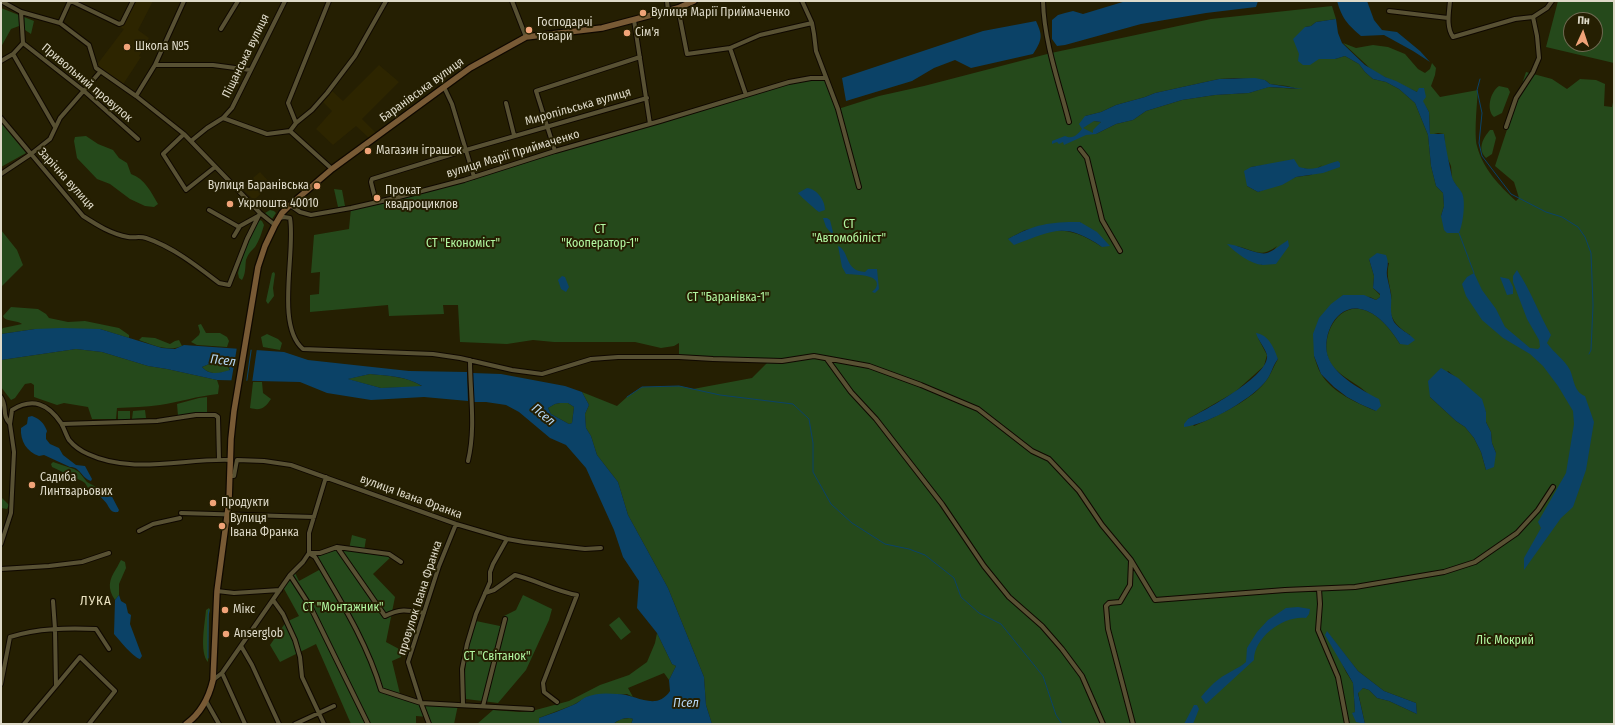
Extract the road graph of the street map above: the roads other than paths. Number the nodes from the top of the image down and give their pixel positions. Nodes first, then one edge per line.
1 (1, 1) edge
2 (70, 1) edge
3 (133, 1) edge
4 (184, 1) edge
5 (238, 1) edge
6 (284, 1) edge
7 (329, 1) edge
8 (386, 1) edge
9 (512, 1) edge
10 (667, 1) edge
11 (694, 1) edge
12 (802, 1) edge
13 (1043, 1) edge
14 (1450, 1) edge
15 (1552, 1) edge
16 (678, 8) junction
17 (668, 11) junction
18 (1389, 11) dead end
19 (21, 12) junction
20 (1533, 16) junction
21 (1448, 18) junction
22 (634, 20) junction
23 (812, 23) junction
24 (60, 24) junction
25 (222, 29) dead end
26 (526, 38) junction
27 (23, 43) junction
28 (730, 48) junction
29 (13, 54) junction
30 (640, 57) junction
31 (1, 61) edge
32 (154, 65) junction
33 (250, 70) junction
34 (100, 72) junction
35 (826, 78) junction
36 (444, 87) junction
37 (84, 91) junction
38 (746, 95) junction
39 (136, 96) junction
40 (647, 98) junction
41 (506, 103) dead end
42 (1, 118) edge
43 (223, 118) junction
44 (1069, 122) dead end
45 (296, 123) junction
46 (650, 124) junction
47 (548, 126) junction
48 (55, 127) junction
49 (1506, 127) dead end
50 (290, 131) junction
51 (184, 134) junction
52 (514, 135) junction
53 (138, 139) dead end
54 (191, 141) junction
55 (1080, 149) dead end
56 (466, 150) junction
57 (555, 151) junction
58 (31, 154) junction
59 (215, 167) junction
60 (332, 169) junction
61 (1, 174) edge
62 (474, 177) junction
63 (859, 186) dead end
64 (376, 202) junction
65 (290, 205) junction
66 (209, 210) dead end
67 (260, 215) junction
68 (279, 218) junction
69 (290, 218) junction
70 (275, 225) junction
71 (239, 227) junction
72 (234, 236) dead end
73 (1120, 251) dead end
74 (827, 359) junction
75 (470, 360) junction
76 (1, 397) edge
77 (10, 424) junction
78 (62, 424) junction
79 (219, 460) junction
80 (231, 460) junction
81 (468, 461) dead end
82 (230, 476) junction
83 (326, 477) junction
84 (1553, 487) dead end
85 (227, 515) junction
86 (314, 517) junction
87 (456, 524) junction
88 (139, 531) dead end
89 (507, 539) junction
90 (1, 544) edge
91 (337, 547) junction
92 (601, 548) dead end
93 (109, 553) dead end
94 (309, 553) junction
95 (1132, 560) junction
96 (401, 562) dead end
97 (1, 569) edge
98 (290, 575) junction
99 (1319, 589) junction
100 (280, 590) junction
101 (217, 591) junction
102 (485, 593) junction
103 (272, 600) junction
104 (52, 601) dead end
105 (424, 613) junction
106 (505, 619) dead end
107 (55, 629) junction
108 (241, 646) junction
109 (109, 649) dead end
110 (222, 673) junction
111 (212, 680) junction
112 (1, 684) edge
113 (56, 686) junction
114 (206, 701) junction
115 (557, 702) dead end
116 (421, 703) junction
117 (463, 704) junction
118 (334, 706) dead end
119 (483, 706) junction
120 (532, 709) dead end
121 (319, 714) junction
122 (24, 724) edge
123 (88, 724) edge
124 (186, 724) edge
125 (219, 724) edge
126 (245, 724) edge
127 (279, 724) edge
128 (295, 724) edge
129 (324, 724) edge
130 (368, 724) edge
131 (429, 724) edge
132 (1103, 724) edge
133 (1133, 724) edge
134 (1347, 724) edge

1 - 19 street
2 - 3 street
2 - 24 street
4 - 32 street
5 - 25 street
6 - 33 street, Піщанська вулиця
7 - 45 street
8 - 45 street
9 - 26 street
10 - 17 street
11 - 16 main road, Баранівська вулиця
12 - 23 street
13 - 44 street
14 - 21 street
15 - 20 street
16 - 17 main road, Баранівська вулиця
16 - 28 street
17 - 22 main road, Баранівська вулиця
18 - 21 street
19 - 24 street
19 - 27 street
20 - 21 street
20 - 49 street
22 - 26 main road, Баранівська вулиця
22 - 30 street
23 - 28 street
23 - 35 street
24 - 34 street
26 - 36 main road, Баранівська вулиця
27 - 29 street
27 - 37 street, Привольний провулок
28 - 38 street
29 - 31 street
29 - 48 street
30 - 40 street
30 - 47 street
32 - 33 street
32 - 39 street
33 - 43 street, Піщанська вулиця
34 - 37 street
34 - 39 street
35 - 38 street, вулиця Марії Приймаченко
35 - 63 street
36 - 56 street
36 - 60 main road, Баранівська вулиця
37 - 48 street
37 - 53 street, Привольний провулок
38 - 46 street, вулиця Марії Приймаченко
39 - 51 street
40 - 46 street
40 - 47 street, Миропільська вулиця
41 - 52 street, Миропільська вулиця
42 - 58 street, Зарічна вулиця
43 - 50 street
43 - 54 street
45 - 50 street
46 - 57 street, вулиця Марії Приймаченко
47 - 52 street, Миропільська вулиця
47 - 57 street
48 - 58 street
50 - 60 street
51 - 54 street
51 - 59 street
52 - 56 street, Миропільська вулиця
54 - 59 street
55 - 73 street
56 - 62 street
56 - 64 street, Миропільська вулиця
57 - 62 street, вулиця Марії Приймаченко
58 - 61 street
58 - 67 street, Зарічна вулиця
59 - 67 street
60 - 65 main road, Баранівська вулиця
62 - 64 street, вулиця Марії Приймаченко
64 - 65 street, вулиця Марії Приймаченко
65 - 68 main road, Баранівська вулиця
65 - 69 street
66 - 71 street
67 - 70 street
67 - 71 street
68 - 69 street
68 - 70 main road, Баранівська вулиця
69 - 75 street
70 - 80 main road, Баранівська вулиця
71 - 72 street
74 - 75 street
74 - 95 street
74 - 132 street
75 - 81 street
76 - 77 street
77 - 78 street
77 - 90 street
78 - 79 street
78 - 79 street
79 - 80 street
80 - 82 main road, Баранівська вулиця
82 - 83 street, вулиця Івана Франка
82 - 85 main road, Баранівська вулиця
83 - 86 street
83 - 87 street, вулиця Івана Франка
84 - 99 street
85 - 86 street
85 - 88 street
85 - 101 main road, Баранівська вулиця
86 - 94 street
87 - 89 street, вулиця Івана Франка
87 - 105 street, провулок Івана Франка
89 - 92 street, вулиця Івана Франка
89 - 102 street
91 - 94 street
91 - 96 street
91 - 105 street
93 - 97 street
94 - 98 street
94 - 116 street
95 - 99 street
95 - 133 street
98 - 100 street
98 - 130 street
99 - 134 street
100 - 101 street
100 - 103 street
101 - 111 main road, Баранівська вулиця
102 - 115 street
102 - 117 street
103 - 108 street
103 - 121 street
104 - 107 street
105 - 116 street, провулок Івана Франка
106 - 119 street
107 - 109 street
107 - 112 street
107 - 113 street
108 - 110 street
108 - 127 street
110 - 111 street
110 - 126 street
111 - 114 main road, Баранівська вулиця
113 - 122 street
113 - 123 street
114 - 124 main road
114 - 125 street
116 - 117 street
116 - 131 street, провулок Івана Франка
117 - 119 street
118 - 121 street
119 - 120 street
121 - 128 street
121 - 129 street

